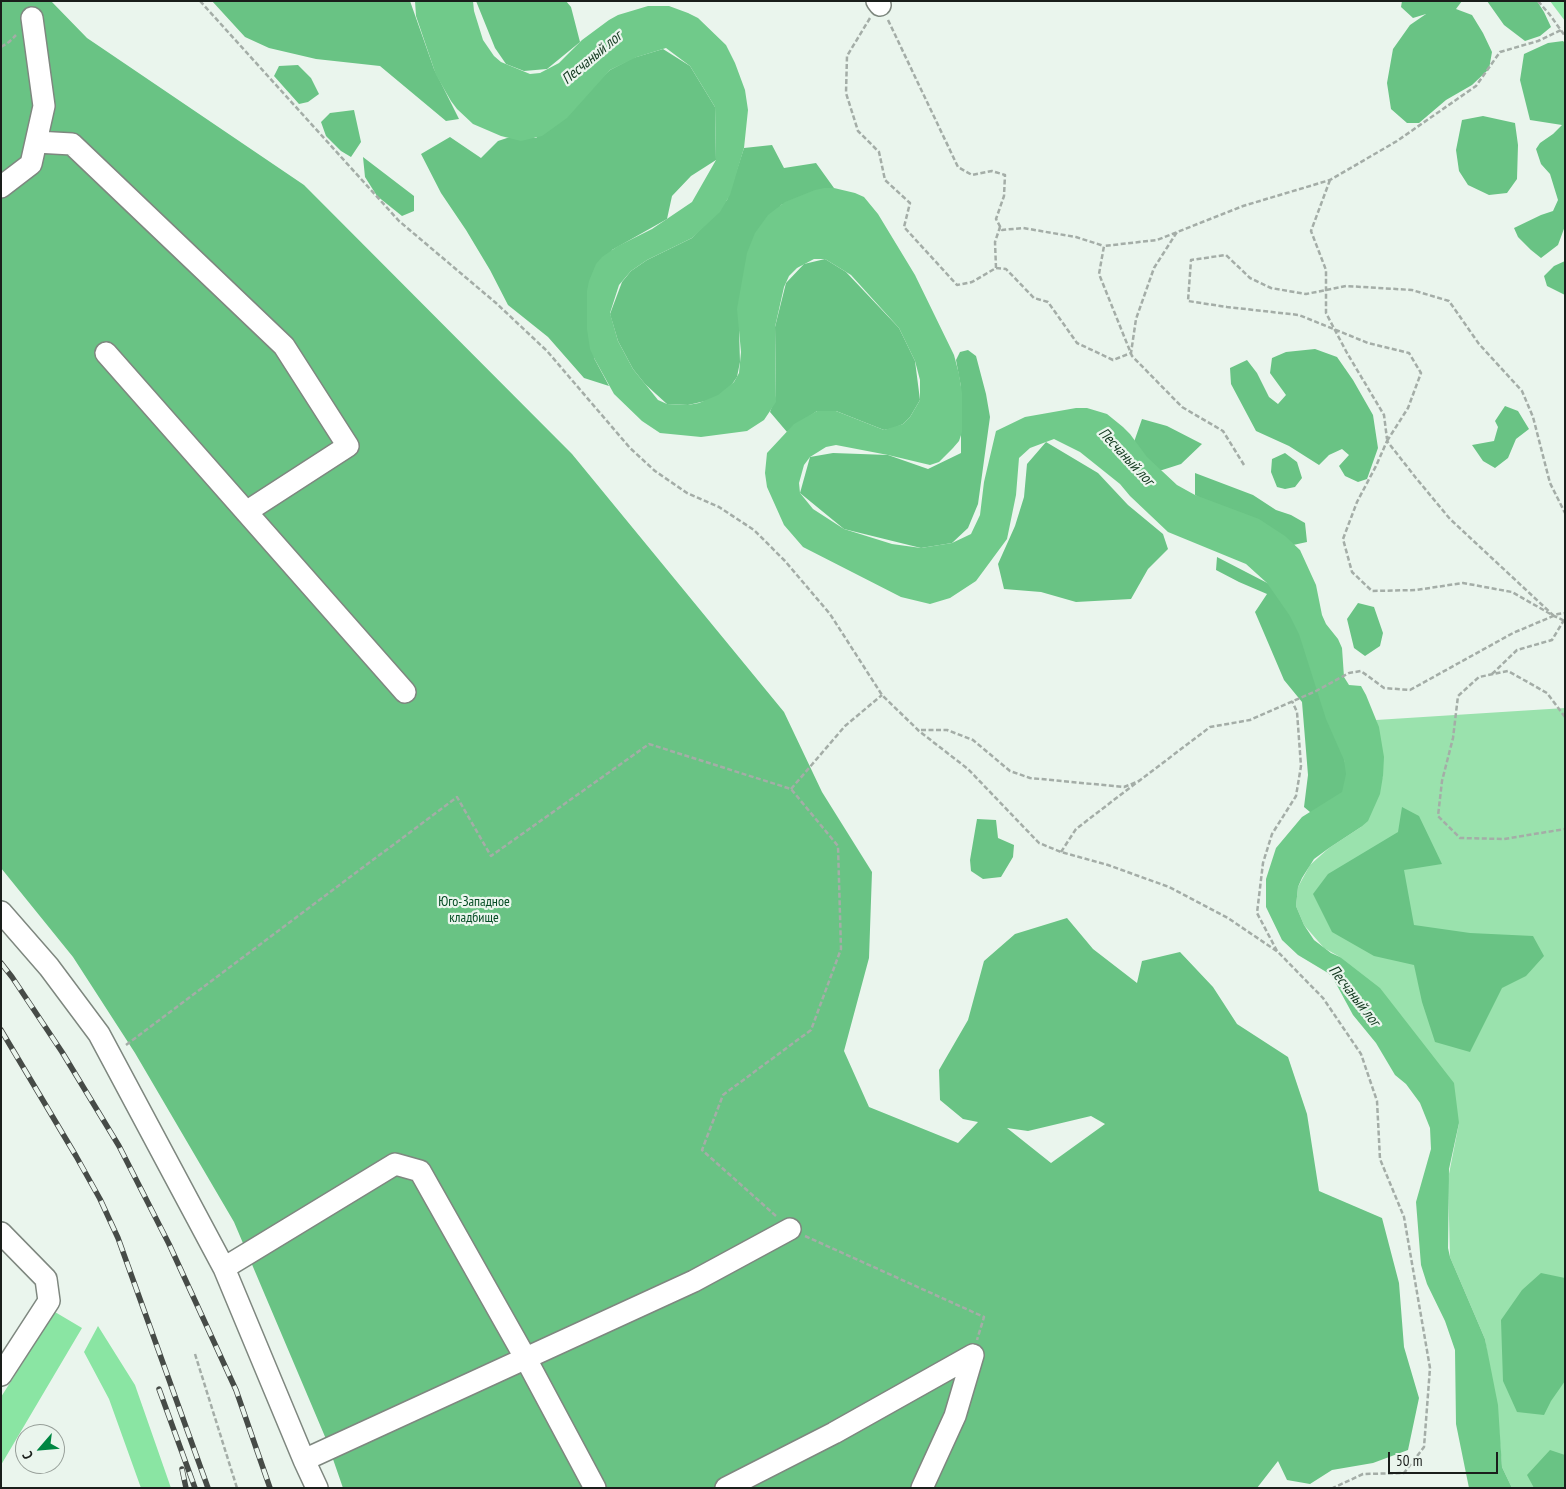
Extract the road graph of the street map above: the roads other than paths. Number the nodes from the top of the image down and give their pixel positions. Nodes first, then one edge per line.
1 (32, 18) dead end
2 (36, 142) junction
3 (1, 187) edge
4 (106, 353) dead end
5 (246, 512) junction
6 (405, 692) dead end
7 (1, 912) edge
8 (790, 1229) road end
9 (1, 1233) edge
10 (224, 1268) junction
11 (526, 1359) junction
12 (1, 1375) edge
13 (304, 1460) junction
14 (317, 1488) edge
15 (595, 1488) edge
16 (726, 1488) edge
17 (922, 1488) edge

1 - 2 lane
2 - 3 lane
2 - 5 lane
4 - 5 lane
5 - 6 lane
7 - 10 lane
8 - 11 lane
9 - 12 lane
10 - 11 lane
10 - 13 lane
11 - 13 lane
11 - 15 lane
13 - 14 lane
16 - 17 lane

